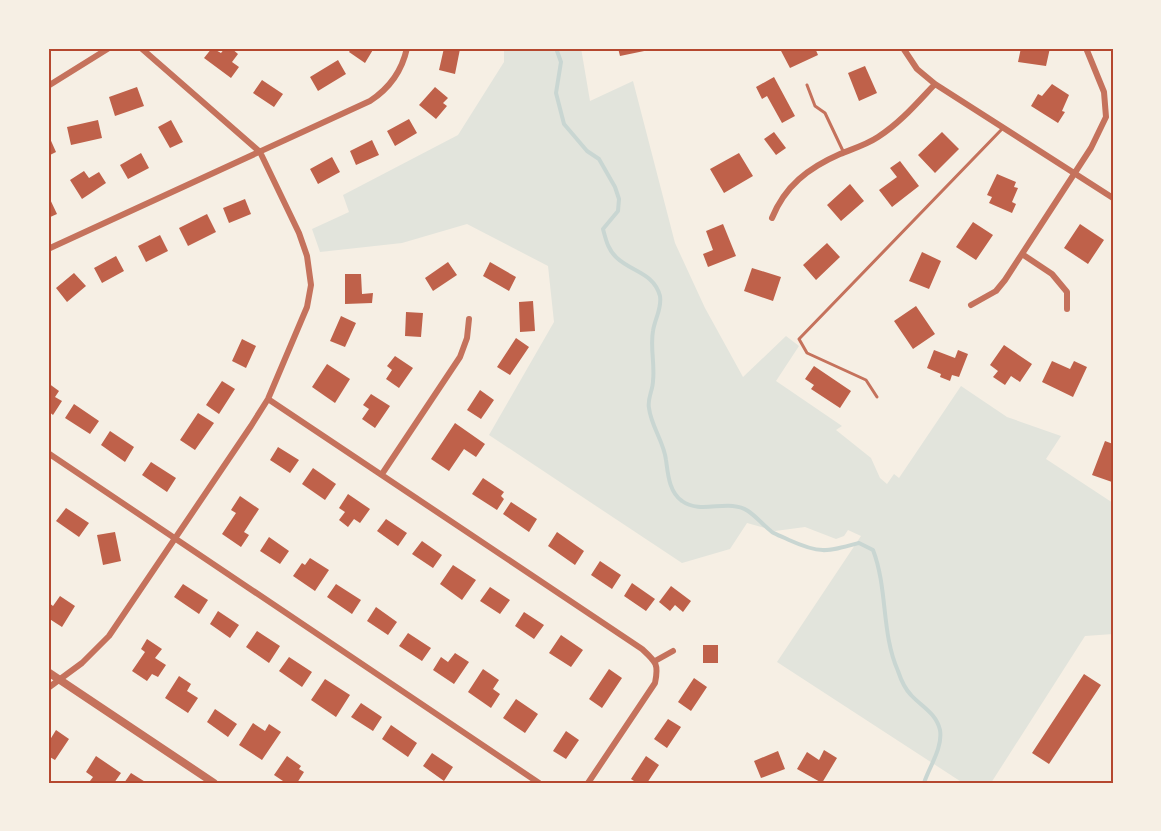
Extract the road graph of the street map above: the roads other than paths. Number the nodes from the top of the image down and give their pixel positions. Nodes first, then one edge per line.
1 (110, 48) edge
2 (141, 48) edge
3 (407, 48) edge
4 (903, 48) edge
5 (1086, 48) edge
6 (935, 84) junction
7 (807, 85) dead end
8 (48, 86) edge
9 (1004, 127) junction
10 (260, 152) junction
11 (844, 153) junction
12 (1074, 172) junction
13 (1113, 198) edge
14 (771, 218) dead end
15 (48, 249) edge
16 (1022, 254) junction
17 (971, 305) dead end
18 (1067, 309) dead end
19 (469, 319) dead end
20 (878, 397) dead end
21 (268, 399) junction
22 (48, 453) edge
23 (382, 474) junction
24 (175, 539) junction
25 (673, 651) dead end
26 (655, 661) junction
27 (48, 672) edge
28 (59, 679) junction
29 (48, 688) edge
30 (214, 783) edge
31 (539, 783) edge
32 (588, 783) edge

1 - 8 street
2 - 10 street
3 - 10 street
4 - 6 street
5 - 12 street
6 - 9 street
6 - 11 street
7 - 11 lane
9 - 12 street
9 - 20 lane
10 - 15 street
10 - 21 street
11 - 14 street
12 - 13 street
12 - 16 street
16 - 17 street
16 - 18 street
19 - 23 street
21 - 23 street
21 - 24 street
22 - 24 street
23 - 26 street
24 - 28 street
24 - 31 street
25 - 26 street
26 - 32 street
27 - 28 street
28 - 29 street
28 - 30 street

